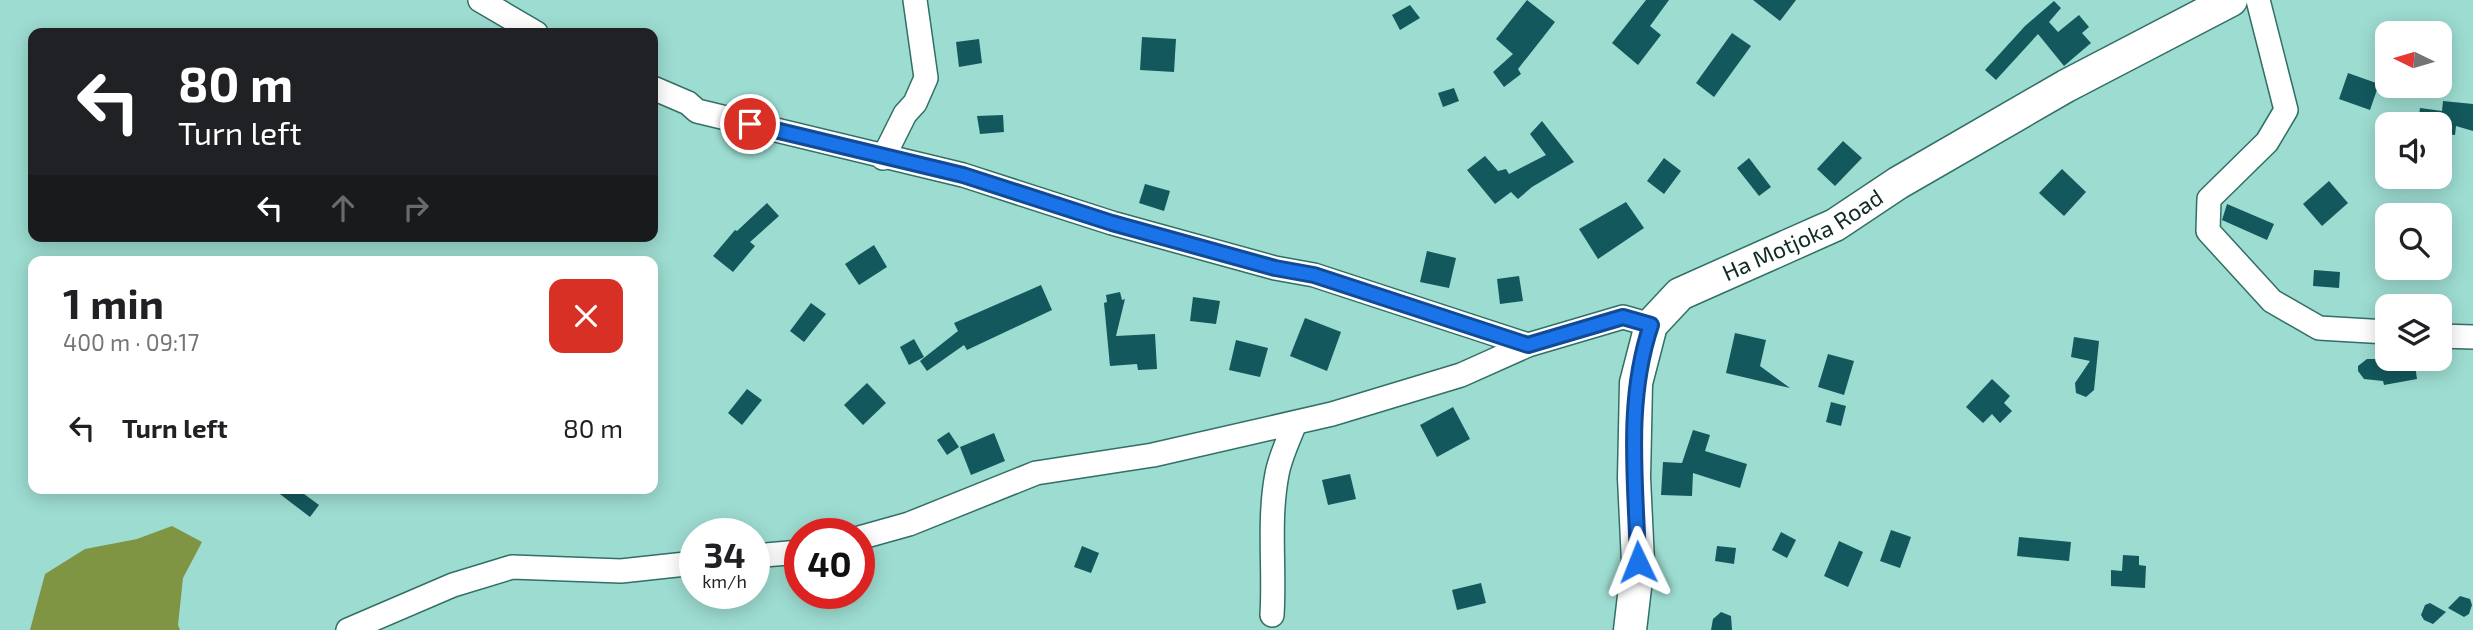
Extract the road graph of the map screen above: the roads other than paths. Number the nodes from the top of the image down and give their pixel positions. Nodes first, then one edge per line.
1 (480, 0) edge
2 (915, 0) edge
3 (2231, 0) edge
4 (2258, 0) edge
5 (528, 28) edge
6 (658, 90) edge
7 (883, 158) junction
8 (1651, 325) junction
9 (2375, 331) edge
10 (2452, 336) edge
11 (2473, 337) edge
12 (1528, 345) junction
13 (1295, 423) junction
14 (875, 534) edge
15 (679, 565) edge
16 (1272, 615) dead end
17 (348, 630) edge
18 (1630, 630) edge

1 - 5 street
2 - 7 street
3 - 8 street, Ha Motjoka Road
4 - 9 street
6 - 7 street
7 - 12 street
8 - 12 street
8 - 18 street, Ha Motjoka Road
10 - 11 street
12 - 13 street
13 - 14 street
13 - 16 street
15 - 17 street

